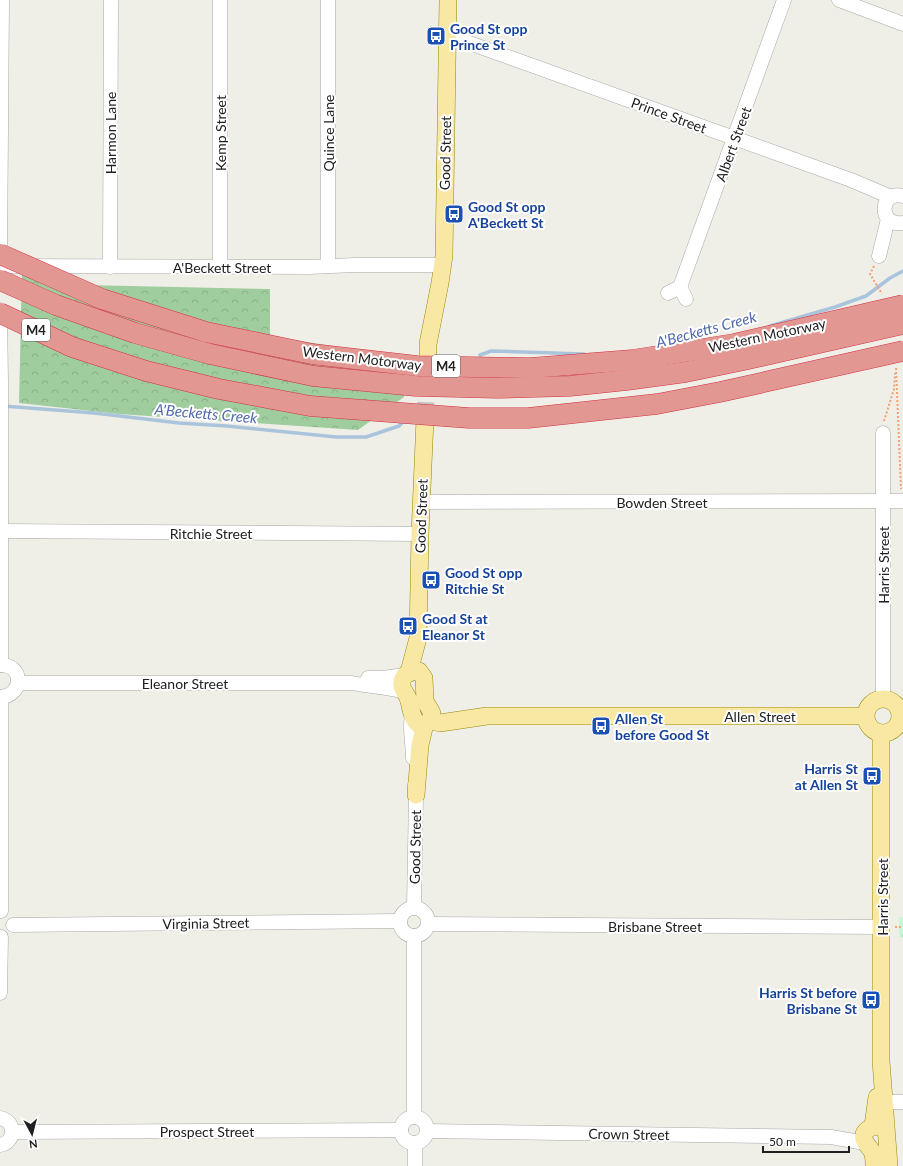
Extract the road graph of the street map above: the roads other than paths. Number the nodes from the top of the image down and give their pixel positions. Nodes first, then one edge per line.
1 (2, 0) edge
2 (111, 0) edge
3 (220, 0) edge
4 (328, 0) edge
5 (448, 0) edge
6 (784, 0) edge
7 (839, 0) edge
8 (903, 24) edge
9 (447, 35) junction
10 (735, 139) junction
11 (897, 196) edge
12 (888, 219) junction
13 (903, 223) edge
14 (0, 254) edge
15 (879, 256) dead end
16 (0, 262) edge
17 (443, 265) junction
18 (0, 266) edge
19 (328, 266) junction
20 (110, 267) junction
21 (220, 267) junction
22 (0, 280) edge
23 (678, 293) dead end
24 (903, 305) edge
25 (0, 311) edge
26 (0, 319) edge
27 (903, 324) edge
28 (72, 347) junction
29 (428, 353) dead end
30 (899, 357) edge
31 (425, 419) tunnel mouth
32 (883, 433) road end
33 (902, 498) edge
34 (884, 501) junction
35 (421, 502) junction
36 (2, 531) junction
37 (420, 534) junction
38 (1, 665) edge
39 (413, 675) junction
40 (352, 683) junction
41 (18, 684) junction
42 (404, 692) junction
43 (0, 697) edge
44 (883, 698) junction
45 (424, 716) junction
46 (865, 716) junction
47 (901, 716) edge
48 (881, 733) junction
49 (416, 795) joint
50 (414, 908) junction
51 (0, 911) edge
52 (400, 921) junction
53 (429, 924) junction
54 (13, 925) junction
55 (882, 927) junction
56 (414, 936) junction
57 (0, 937) edge
58 (0, 993) edge
59 (881, 1061) junction
60 (885, 1102) junction
61 (903, 1102) edge
62 (414, 1117) junction
63 (0, 1118) edge
64 (401, 1130) junction
65 (428, 1131) junction
66 (13, 1132) junction
67 (874, 1132) junction
68 (415, 1143) junction
69 (0, 1145) edge
70 (415, 1166) edge
71 (874, 1166) edge
72 (888, 1166) edge

1 - 14 street
2 - 20 street, Harmon Lane
3 - 21 street, Kemp Street
4 - 19 street, Quince Lane
5 - 9 main road, Good Street
6 - 10 street, Albert Street
7 - 8 street
9 - 10 street, Prince Street
9 - 17 main road, Good Street
10 - 11 street, Prince Street
10 - 23 street, Albert Street
11 - 12 street, Prince Street
12 - 13 street
12 - 15 street
14 - 16 street
14 - 24 highway, Western Motorway / M4, bridge
17 - 19 street, A'Beckett Street
17 - 29 main road, Good Street
18 - 20 street, A'Beckett Street
19 - 21 street, A'Beckett Street
20 - 21 street, A'Beckett Street
22 - 27 highway, Western Motorway / M4, bridge
25 - 28 highway, M4, bridge
25 - 36 street
26 - 28 highway, bridge
28 - 30 highway, M4, bridge
31 - 35 main road, Good Street
32 - 34 street, Harris Street
33 - 34 street, Bowden Street
34 - 35 street, Bowden Street
34 - 44 street, Harris Street
35 - 37 main road, Good Street
36 - 37 street, Ritchie Street
36 - 38 street
37 - 39 main road, Good Street
38 - 41 street
39 - 40 street, Eleanor Street
39 - 42 main road
39 - 45 main road
40 - 41 street, Eleanor Street
40 - 42 street, Eleanor Street
41 - 43 street
42 - 45 main road
43 - 51 street
44 - 46 main road
44 - 47 main road
45 - 46 main road, Allen Street
45 - 49 main road
46 - 48 main road
47 - 48 main road
48 - 55 main road, Harris Street
49 - 50 street, Good Street
50 - 52 street
50 - 53 street
51 - 54 street
52 - 54 street, Virginia Street
52 - 56 street
53 - 55 street, Brisbane Street
53 - 56 street
54 - 57 street
55 - 59 main road, Harris Street
56 - 62 street
57 - 58 street
59 - 60 main road, Harris Street
59 - 67 main road, Harris Street
60 - 61 street
60 - 67 main road, Harris Street
62 - 64 street
62 - 65 street
63 - 66 street
64 - 66 street, Prospect Street
64 - 68 street
65 - 67 street, Crown Street
65 - 68 street
66 - 69 street
67 - 71 main road
67 - 72 main road
68 - 70 street

